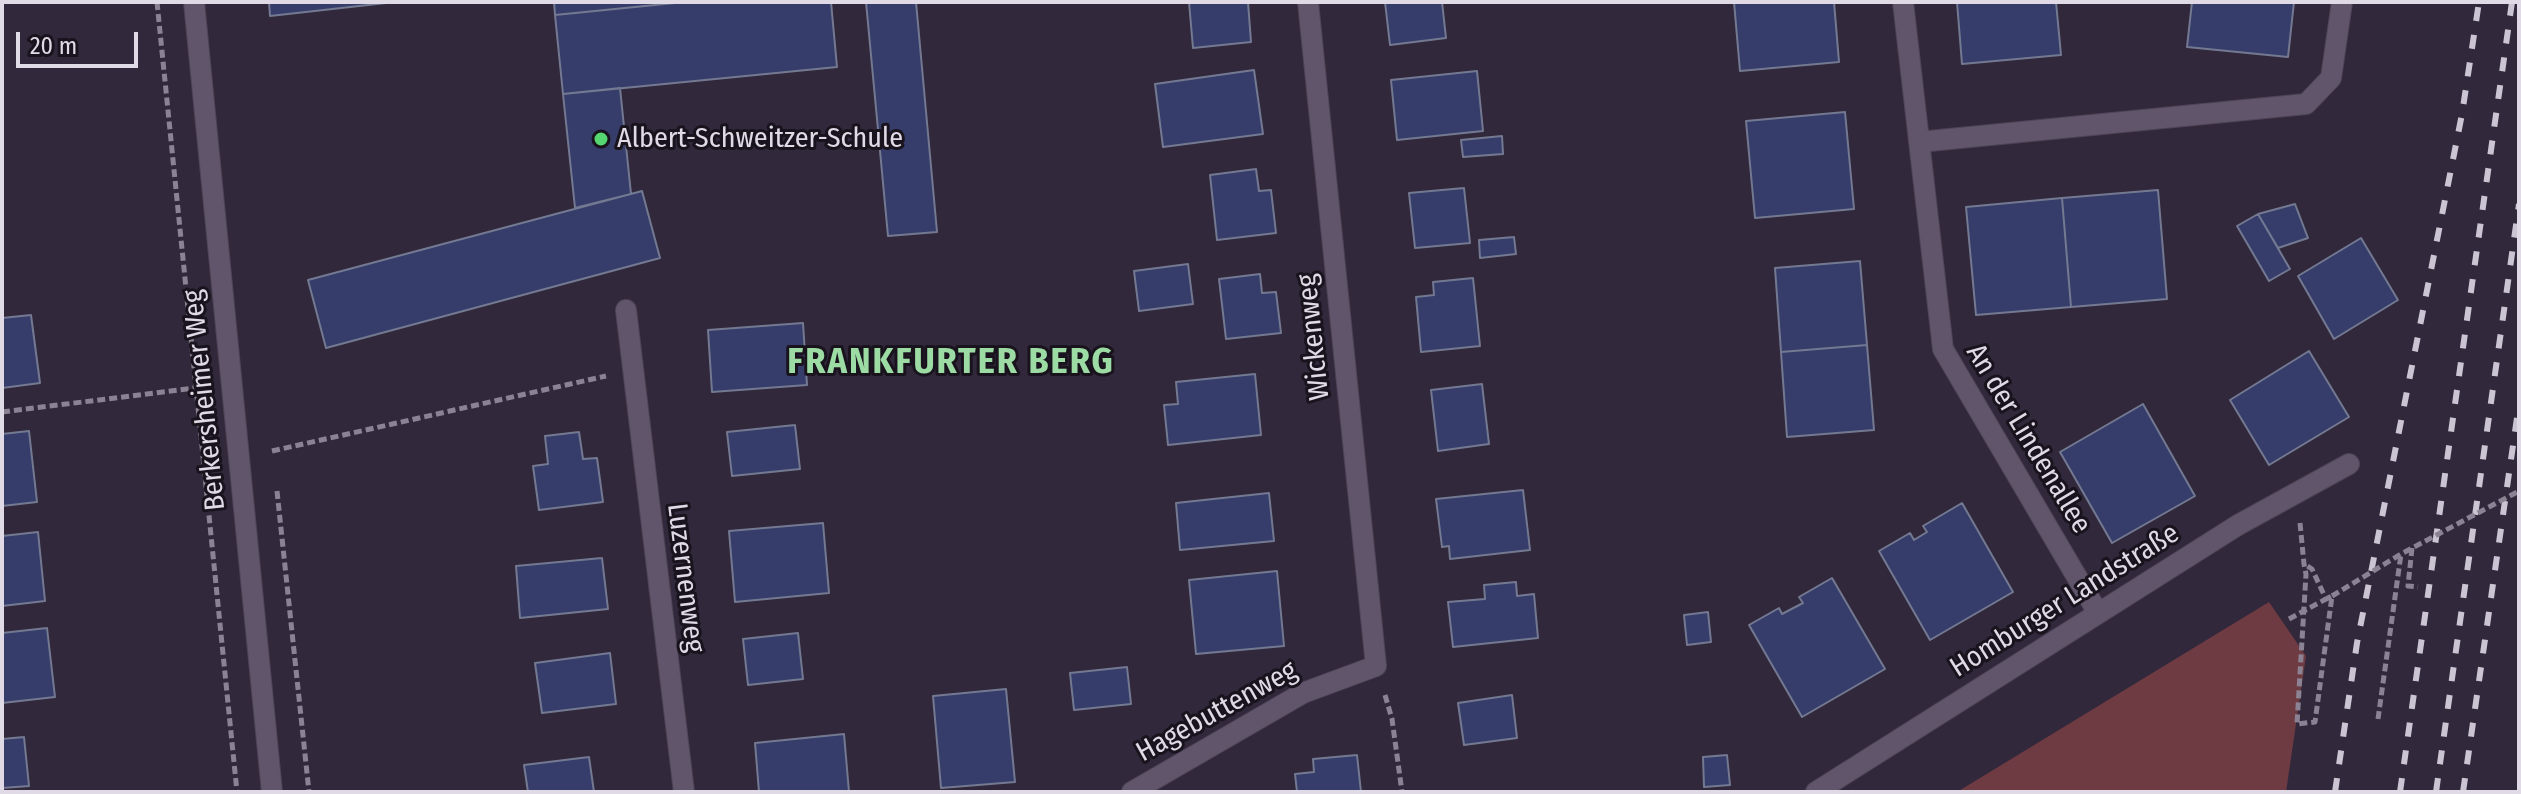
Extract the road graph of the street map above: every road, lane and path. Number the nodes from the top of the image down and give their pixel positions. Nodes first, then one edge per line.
1 (157, 2) edge
2 (194, 2) edge
3 (1308, 2) edge
4 (1903, 2) edge
5 (2342, 2) edge
6 (1919, 142) junction
7 (626, 310) dead end
8 (631, 371) junction
9 (195, 388) junction
10 (2, 412) edge
11 (272, 451) dead end
12 (2349, 464) dead end
13 (2519, 491) edge
14 (2291, 496) junction
15 (2412, 548) junction
16 (2401, 554) junction
17 (2304, 564) junction
18 (2418, 587) dead end
19 (2329, 598) junction
20 (2098, 613) junction
21 (2289, 619) dead end
22 (1376, 666) junction
23 (2378, 719) dead end
24 (237, 792) edge
25 (272, 792) edge
26 (684, 792) edge
27 (1132, 792) edge
28 (1402, 792) edge
29 (1816, 792) edge

1 - 9 path
2 - 25 street, Berkersheimer Weg
3 - 22 street, Wickenweg
4 - 6 street, An der Lindenallee
5 - 6 street
6 - 20 street, An der Lindenallee
7 - 8 street, Luzernenweg
8 - 11 path
8 - 26 street, Luzernenweg
9 - 10 path
9 - 24 path
12 - 14 street, Homburger Landstraße
13 - 15 path, bridge
14 - 17 path
14 - 20 street, Homburger Landstraße
15 - 16 path, bridge
15 - 18 path
16 - 19 path, bridge
16 - 23 path
17 - 19 path
17 - 19 path
19 - 21 path, bridge
20 - 29 street, Homburger Landstraße
22 - 27 street, Hagebuttenweg
22 - 28 path

